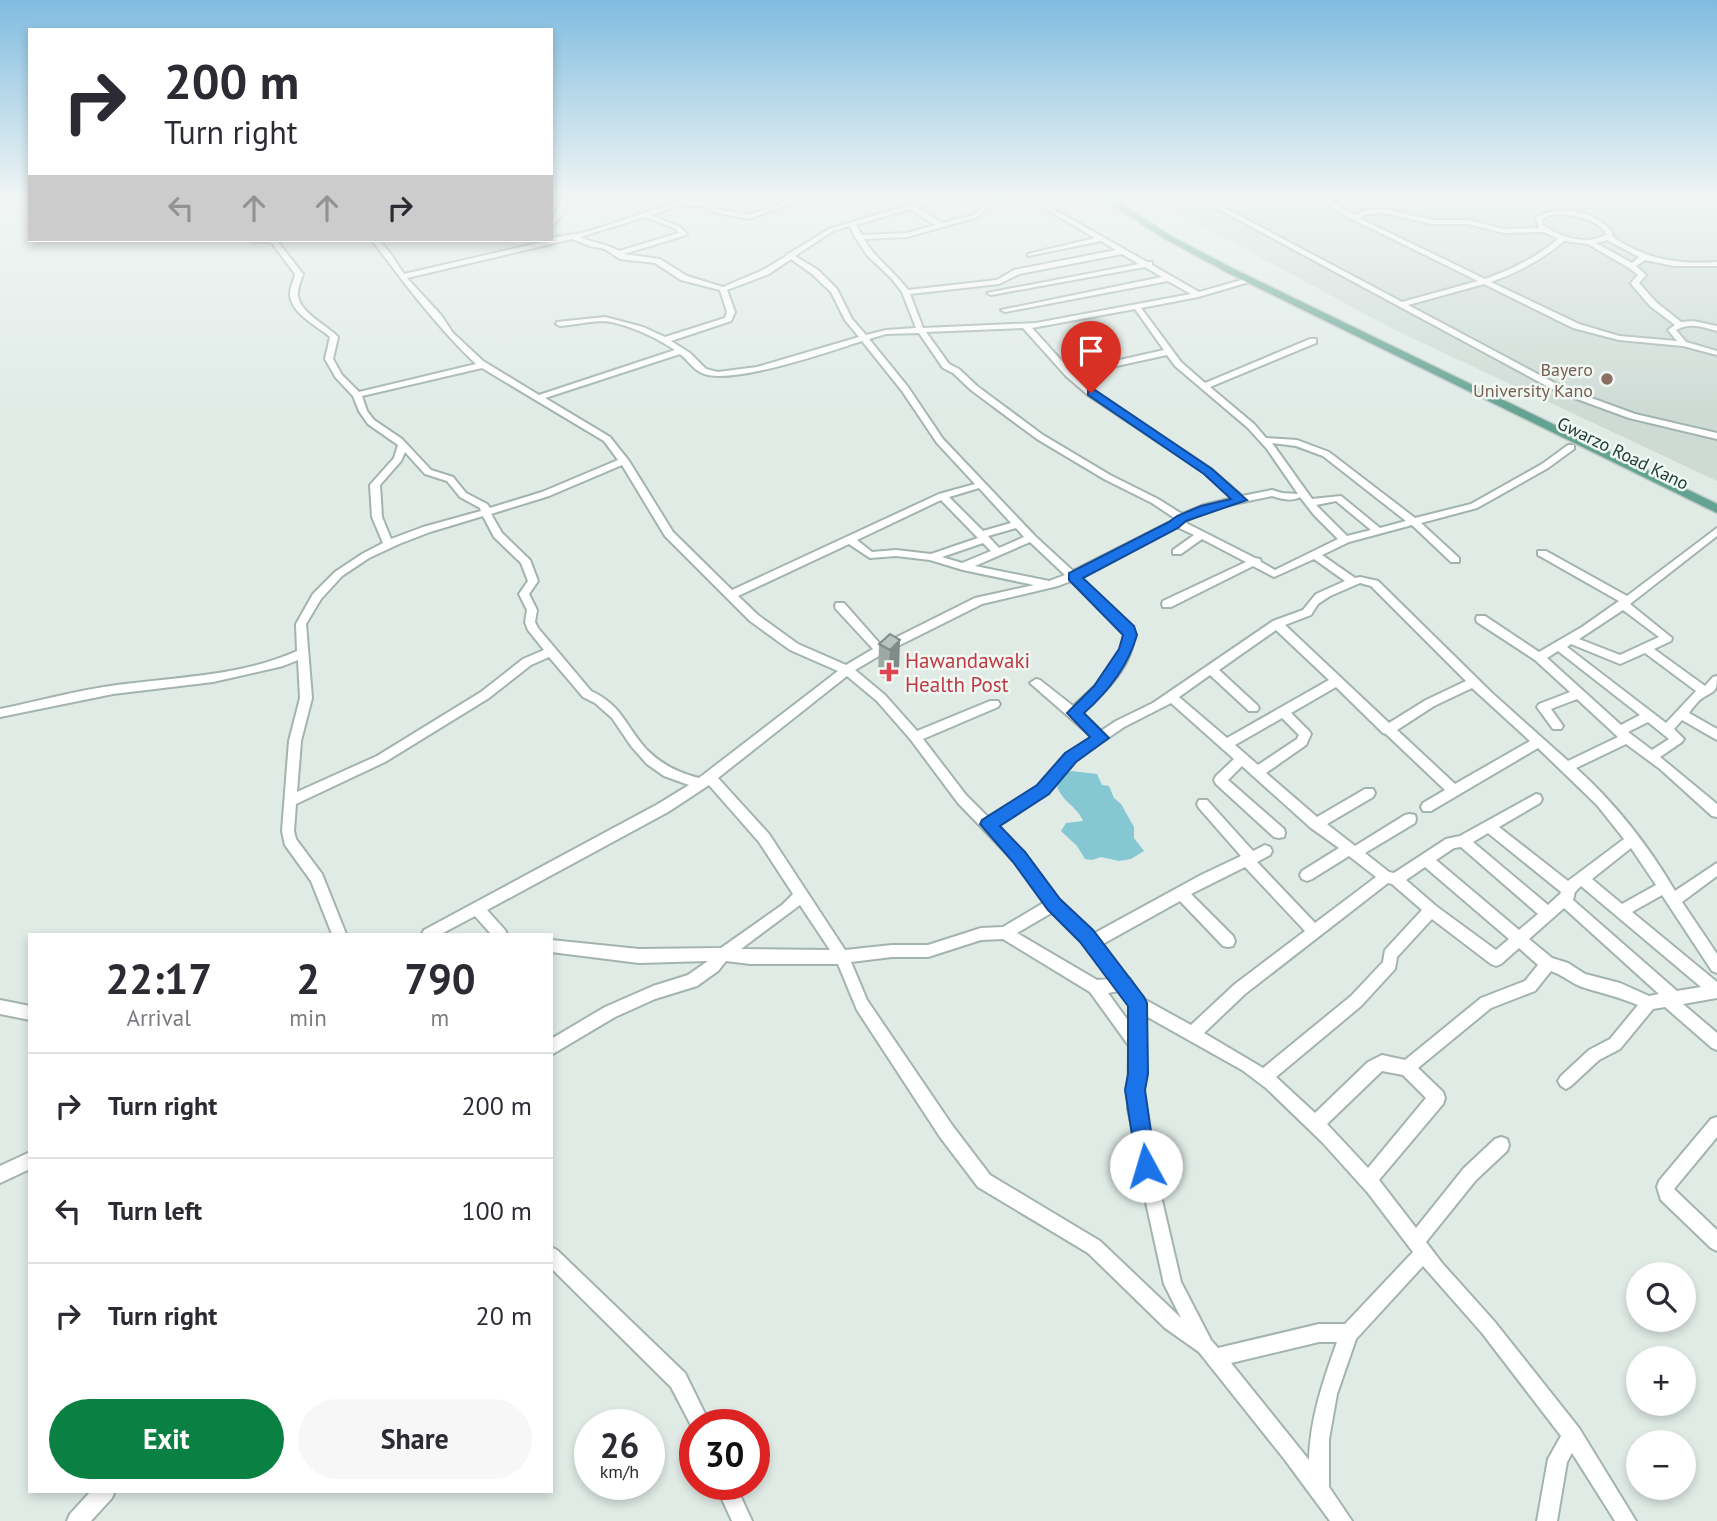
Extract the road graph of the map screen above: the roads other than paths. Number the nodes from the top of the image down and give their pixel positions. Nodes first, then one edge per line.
1 (296, 270) edge
2 (398, 270) edge
3 (430, 270) edge
4 (671, 270) edge
5 (769, 270) edge
6 (812, 270) edge
7 (886, 270) edge
8 (1027, 270) edge
9 (1116, 270) edge
10 (1158, 270) edge
11 (1229, 270) edge
12 (1335, 270) edge
13 (1458, 270) edge
14 (1509, 270) edge
15 (1636, 270) edge
16 (402, 277) junction
17 (1170, 278) junction
18 (1250, 281) junction
19 (1480, 281) junction
20 (723, 289) junction
21 (906, 292) junction
22 (991, 293) dead end
23 (1198, 295) junction
24 (1400, 305) junction
25 (1137, 307) junction
26 (1005, 310) dead end
27 (560, 324) dead end
28 (1680, 325) junction
29 (1026, 326) junction
30 (920, 328) junction
31 (1717, 329) edge
32 (867, 339) junction
33 (665, 340) junction
34 (1313, 341) dead end
35 (1683, 344) junction
36 (681, 351) junction
37 (1168, 352) junction
38 (1717, 353) edge
39 (482, 365) junction
40 (1069, 374) junction
41 (1204, 386) junction
42 (357, 395) junction
43 (540, 397) junction
44 (1717, 436) edge
45 (1264, 440) junction
46 (402, 446) junction
47 (1571, 447) junction
48 (624, 461) junction
49 (980, 485) junction
50 (942, 496) junction
51 (1296, 496) dead end
52 (1241, 500) junction
53 (1309, 503) junction
54 (1717, 509) edge
55 (486, 512) junction
56 (1717, 519) edge
57 (1179, 521) junction
58 (1415, 523) junction
59 (1017, 524) junction
60 (1717, 531) edge
61 (1379, 532) junction
62 (1201, 535) junction
63 (984, 537) junction
64 (1031, 538) junction
65 (849, 539) junction
66 (1345, 540) junction
67 (389, 545) junction
68 (997, 552) junction
69 (1177, 552) dead end
70 (1542, 553) dead end
71 (1315, 555) junction
72 (931, 557) junction
73 (1455, 560) dead end
74 (1256, 561) junction
75 (962, 567) junction
76 (1074, 577) junction
77 (1353, 582) junction
78 (1051, 585) junction
79 (730, 596) junction
80 (1625, 602) junction
81 (1167, 604) dead end
82 (839, 606) dead end
83 (1481, 619) dead end
84 (1277, 624) junction
85 (1572, 640) junction
86 (1560, 647) junction
87 (1647, 649) junction
88 (880, 650) junction
89 (552, 651) junction
90 (303, 653) junction
91 (1539, 657) junction
92 (846, 670) junction
93 (1212, 670) junction
94 (1717, 680) edge
95 (1335, 681) junction
96 (1474, 682) junction
97 (1036, 683) dead end
98 (1706, 693) junction
99 (1578, 694) junction
100 (1172, 697) junction
101 (994, 704) dead end
102 (1253, 708) dead end
103 (1283, 712) junction
104 (0, 713) edge
105 (1074, 713) junction
106 (1681, 715) junction
107 (1649, 716) junction
108 (1557, 726) dead end
109 (1667, 729) junction
110 (1387, 730) junction
111 (1623, 735) junction
112 (1717, 735) edge
113 (915, 737) junction
114 (1101, 738) junction
115 (1538, 742) junction
116 (1227, 744) junction
117 (1651, 756) junction
118 (1242, 758) junction
119 (1567, 767) junction
120 (1258, 772) junction
121 (706, 781) junction
122 (1454, 791) junction
123 (1369, 793) dead end
124 (1536, 799) dead end
125 (289, 802) junction
126 (1203, 804) dead end
127 (1427, 807) dead end
128 (1717, 812) edge
129 (1410, 819) dead end
130 (988, 824) junction
131 (1316, 824) junction
132 (1488, 826) junction
133 (1279, 833) dead end
134 (1633, 839) junction
135 (1462, 841) junction
136 (1352, 850) junction
137 (1265, 851) dead end
138 (1425, 859) junction
139 (1250, 860) junction
140 (1717, 869) edge
141 (1307, 875) dead end
142 (1391, 878) junction
143 (1581, 878) junction
144 (1666, 886) junction
145 (1181, 893) junction
146 (1566, 895) junction
147 (801, 896) junction
148 (1675, 899) junction
149 (1054, 904) junction
150 (477, 909) junction
151 (1431, 910) junction
152 (1621, 911) junction
153 (1548, 914) junction
154 (1315, 932) junction
155 (339, 933) edge
156 (431, 933) edge
157 (498, 933) edge
158 (1005, 933) junction
159 (1519, 938) junction
160 (1228, 941) dead end
161 (1091, 943) junction
162 (553, 946) edge
163 (723, 954) junction
164 (842, 957) junction
165 (1548, 964) junction
166 (1717, 966) edge
167 (1125, 984) junction
168 (1095, 987) junction
169 (1671, 999) junction
170 (1137, 1003) junction
171 (1648, 1003) junction
172 (0, 1007) edge
173 (28, 1013) edge
174 (1193, 1033) junction
175 (1717, 1043) edge
176 (1136, 1044) junction
177 (553, 1047) edge
178 (1407, 1068) junction
179 (1264, 1077) junction
180 (1566, 1081) dead end
181 (1316, 1124) junction
182 (1717, 1125) edge
183 (1500, 1145) dead end
184 (28, 1161) edge
185 (0, 1175) edge
186 (1368, 1181) junction
187 (1717, 1242) edge
188 (1419, 1247) junction
189 (553, 1258) edge
190 (1349, 1333) junction
191 (1210, 1352) junction
192 (693, 1409) edge
193 (1572, 1435) junction
194 (1319, 1489) junction
195 (103, 1493) edge
196 (732, 1500) edge
197 (77, 1521) edge
198 (742, 1521) edge
199 (1342, 1521) edge
200 (1547, 1521) edge
201 (1626, 1521) edge

1 - 42 street
2 - 16 street
3 - 16 street
4 - 20 street
5 - 20 street
6 - 32 street
7 - 21 street
8 - 21 street
9 - 22 street
10 - 17 street
11 - 18 main road
12 - 24 street
13 - 19 street
14 - 19 street
15 - 28 street
16 - 39 street
17 - 23 street
17 - 26 street
18 - 23 street
18 - 47 main road, Gwarzo Road Kano
18 - 54 main road
19 - 24 street
19 - 35 street
20 - 33 street
21 - 30 street
23 - 25 street
24 - 44 street
25 - 29 street
25 - 37 street
27 - 33 street
28 - 31 street
28 - 35 street
29 - 30 street
29 - 40 street
30 - 32 street
30 - 57 street
32 - 36 street
32 - 49 street
33 - 36 street
34 - 41 street
35 - 38 street
36 - 43 street
37 - 40 street
37 - 41 street
39 - 42 street
39 - 43 street
40 - 52 street
41 - 45 street
42 - 46 street
43 - 48 street
45 - 53 street
45 - 58 street
46 - 55 street
46 - 67 street
47 - 56 main road, Gwarzo Road Kano
47 - 58 street
48 - 55 street
48 - 79 street
49 - 50 street
49 - 59 street
50 - 63 street
50 - 65 street
51 - 52 street
52 - 57 street
53 - 61 street
53 - 66 street
55 - 67 street
55 - 89 street
57 - 62 street
57 - 76 street
58 - 61 street
58 - 73 street
59 - 63 street
59 - 64 street
60 - 80 street
61 - 66 street
62 - 69 street
62 - 74 street
63 - 68 street
63 - 72 street
64 - 68 street
64 - 76 street
65 - 72 street
65 - 79 street
66 - 71 street
67 - 90 street
68 - 75 street
70 - 80 street
71 - 74 street
71 - 77 street
72 - 75 street
74 - 81 street
75 - 78 street
76 - 78 street
76 - 105 street
77 - 84 street
77 - 96 street
78 - 88 street
79 - 92 street
80 - 85 street
80 - 87 street
82 - 88 street
83 - 91 street
84 - 93 street
84 - 95 street
85 - 86 street
85 - 87 street
86 - 91 street
86 - 107 street
87 - 98 street
88 - 92 street
89 - 121 street
89 - 125 street
90 - 104 street
90 - 125 street
91 - 99 street
92 - 113 street
92 - 121 street
93 - 100 street
93 - 102 street
94 - 98 street
95 - 103 street
95 - 110 street
96 - 110 street
96 - 115 street
97 - 105 street
98 - 106 street
99 - 108 street
99 - 111 street
100 - 114 street
100 - 116 street
101 - 113 street
103 - 116 street
103 - 120 street
105 - 114 street
106 - 109 street
106 - 112 street
107 - 109 street
107 - 111 street
109 - 117 street
110 - 122 street
111 - 117 street
111 - 119 street
113 - 130 street
114 - 130 street
115 - 119 street
115 - 122 street
116 - 118 street
117 - 128 street
118 - 120 street
118 - 133 street
119 - 134 street
120 - 131 street
121 - 147 street
121 - 150 street
122 - 127 street
123 - 131 street
124 - 132 street
125 - 155 street
126 - 139 street
129 - 136 street
130 - 149 street
131 - 136 street
132 - 135 street
132 - 146 street
134 - 143 street
134 - 144 street
135 - 138 street
135 - 153 street
136 - 141 street
136 - 142 street
137 - 139 street
138 - 142 street
138 - 159 street
139 - 145 street
139 - 154 street
140 - 148 street
142 - 151 street
142 - 154 street
143 - 146 street
143 - 152 street
144 - 148 street
144 - 152 street
145 - 160 street
145 - 161 street
146 - 153 street
146 - 169 street
147 - 163 street
147 - 164 street
148 - 166 street
149 - 158 street
149 - 161 street
150 - 156 street
150 - 157 street
151 - 159 street
151 - 179 street
152 - 169 street
153 - 159 street
154 - 174 street
158 - 164 street
158 - 168 street
159 - 165 street
161 - 167 street
162 - 163 street
163 - 164 street
163 - 177 street
164 - 191 street
165 - 171 street
165 - 178 street
167 - 168 street
167 - 170 street
168 - 176 street
169 - 171 street
169 - 175 street
170 - 174 street
170 - 176 street
171 - 180 street
172 - 173 street
174 - 179 street
176 - 191 street
178 - 181 street
178 - 186 street
179 - 181 street
181 - 186 street
182 - 187 street
183 - 188 street
184 - 185 street
186 - 188 street
188 - 190 street
188 - 193 street
189 - 192 street
190 - 191 street
190 - 194 street
191 - 194 street
193 - 200 street
193 - 201 street
194 - 199 street
195 - 197 street
196 - 198 street

